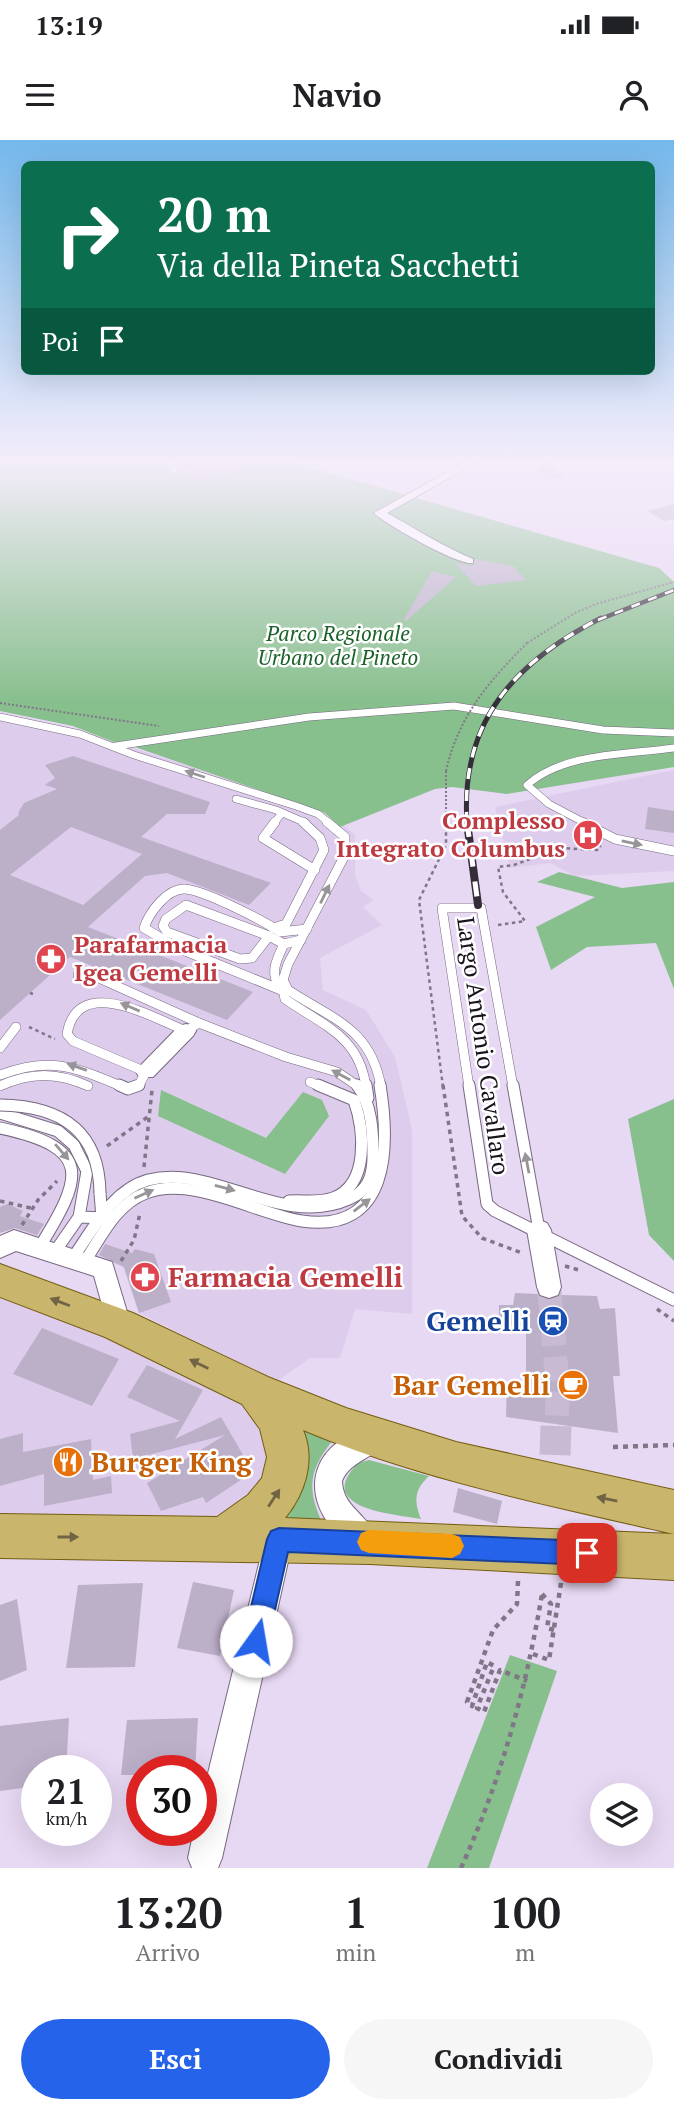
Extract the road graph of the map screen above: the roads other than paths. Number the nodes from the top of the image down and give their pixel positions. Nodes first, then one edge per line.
1 (429, 542) edge
2 (469, 561) dead end
3 (0, 717) edge
4 (674, 733) edge
5 (152, 741) junction
6 (113, 747) junction
7 (674, 748) edge
8 (619, 752) dead end
9 (134, 755) junction
10 (553, 768) junction
11 (236, 799) dead end
12 (282, 813) junction
13 (674, 851) edge
14 (315, 870) junction
15 (307, 929) junction
16 (271, 932) junction
17 (301, 940) junction
18 (284, 944) junction
19 (78, 975) dead end
20 (282, 985) junction
21 (16, 1027) dead end
22 (192, 1027) junction
23 (0, 1048) edge
24 (0, 1075) edge
25 (149, 1079) junction
26 (310, 1082) dead end
27 (0, 1086) edge
28 (88, 1086) dead end
29 (0, 1105) edge
30 (368, 1105) junction
31 (0, 1113) edge
32 (0, 1128) edge
33 (281, 1202) junction
34 (79, 1217) junction
35 (108, 1218) junction
36 (539, 1230) junction
37 (7, 1244) edge
38 (62, 1256) junction
39 (0, 1280) edge
40 (548, 1287) tunnel mouth
41 (674, 1300) edge
42 (119, 1325) junction
43 (254, 1390) junction
44 (375, 1438) junction
45 (674, 1511) edge
46 (0, 1536) edge
47 (222, 1539) junction
48 (279, 1539) junction
49 (370, 1542) junction
50 (674, 1557) edge
51 (205, 1858) dead end

1 - 2 street
3 - 6 lane
4 - 5 lane
5 - 6 lane
5 - 9 lane
6 - 9 lane
7 - 10 lane
8 - 10 lane
15 -> 9 lane
10 -> 13 lane
11 - 12 lane
12 - 14 lane
12 - 14 lane
14 - 16 lane
15 - 16 lane
15 - 17 lane
16 - 16 lane
16 - 18 lane
16 - 20 lane
17 - 18 lane
17 - 20 lane
18 - 20 lane
19 - 22 lane
20 - 30 lane
35 -> 20 lane
21 - 23 lane
22 - 25 street
22 -> 25 lane
30 -> 22 lane
25 -> 24 lane
26 - 33 lane
27 - 28 lane
29 - 35 lane, bridge
30 - 33 lane
31 - 34 lane
32 -> 38 lane
35 -> 33 lane
34 - 35 lane
34 - 38 lane
35 - 38 lane
36 -> 36 lane, Largo Antonio Cavallaro
36 - 40 street
36 - 41 lane
37 - 38 street
38 - 42 street
42 -> 39 main road
43 -> 42 main road
43 - 44 main road
47 -> 43 main road
45 -> 44 main road
44 - 49 street
46 -> 47 main road
47 - 48 main road
48 - 49 main road
48 - 51 street
49 - 50 main road

